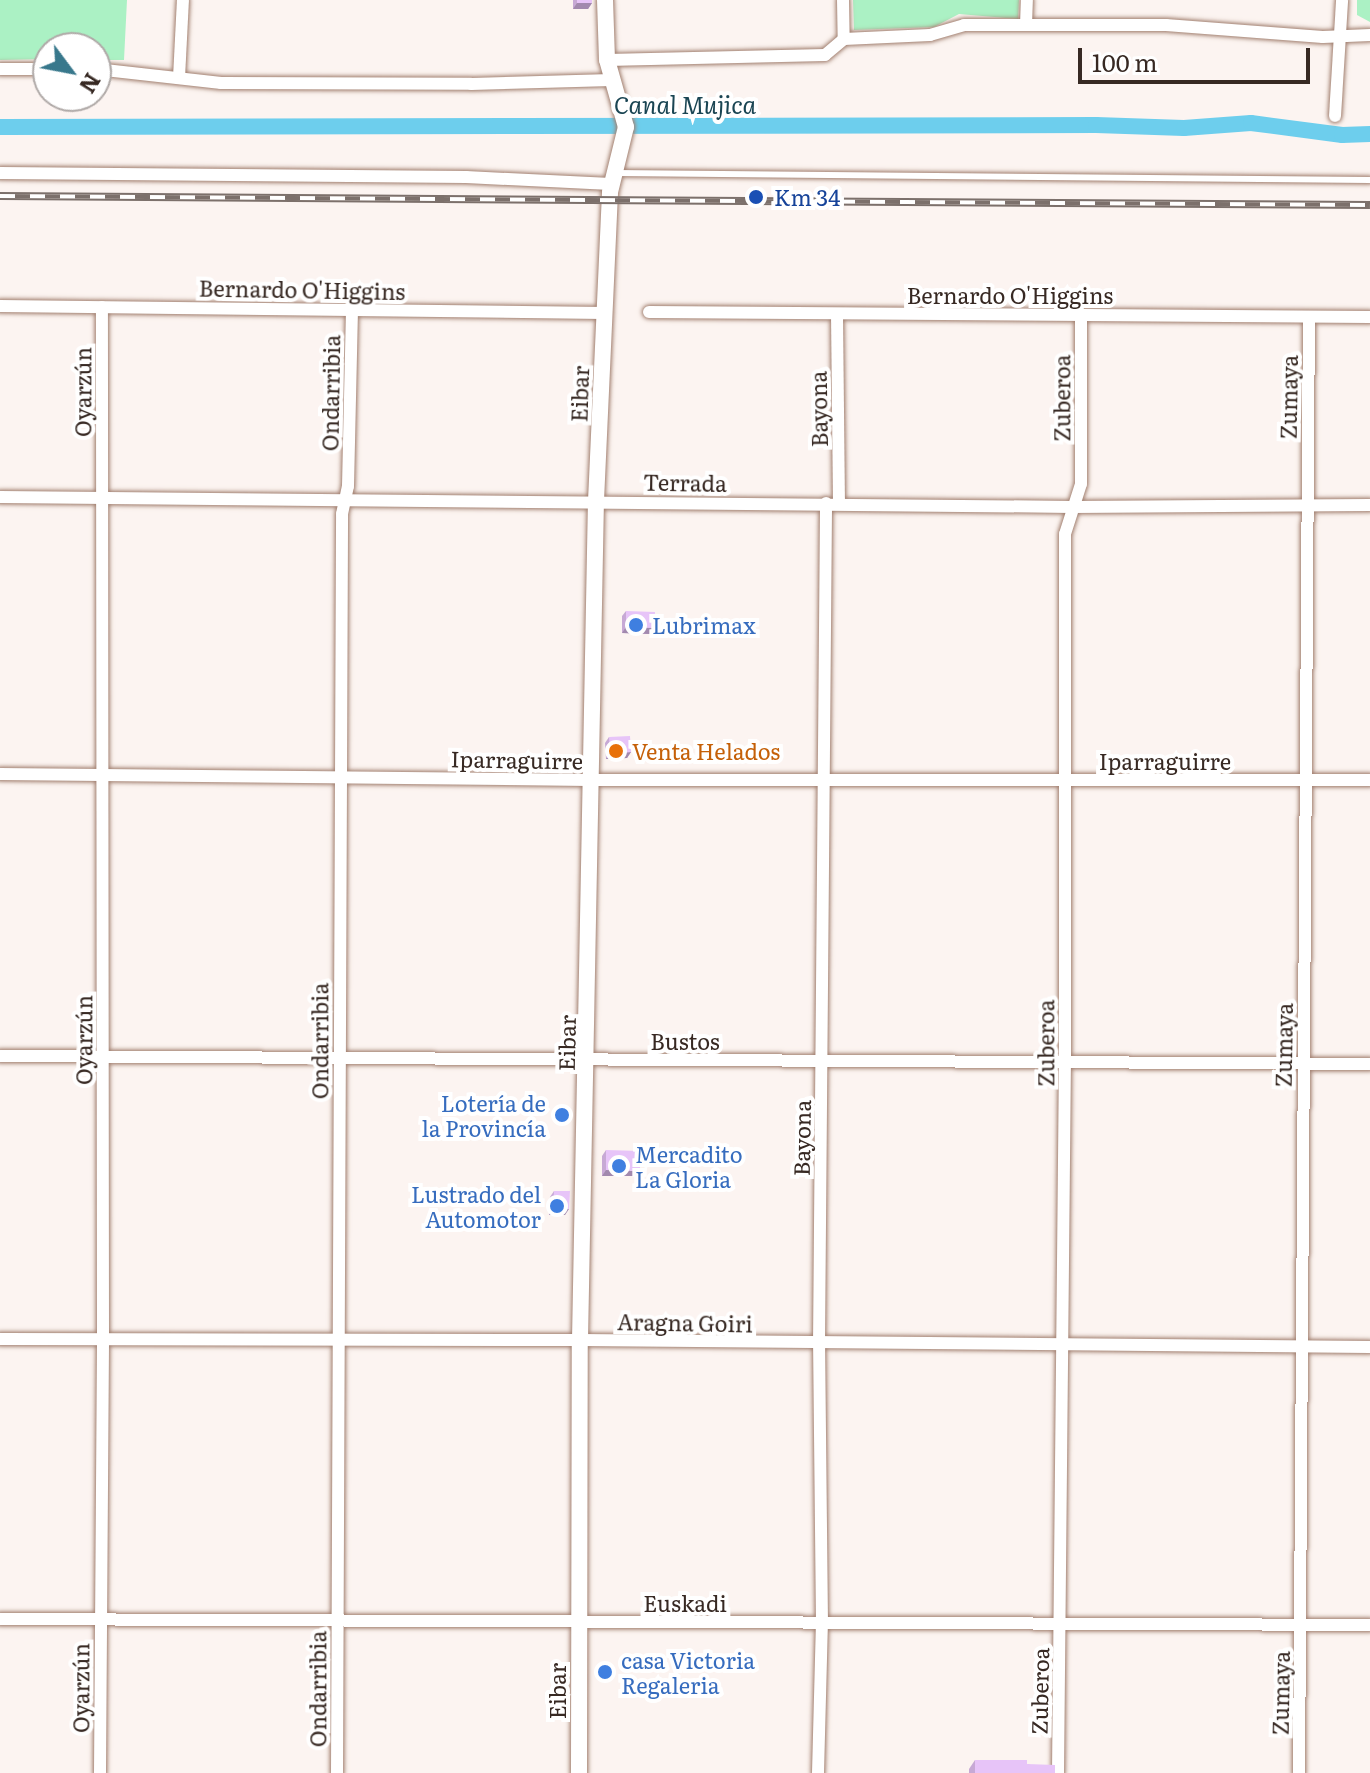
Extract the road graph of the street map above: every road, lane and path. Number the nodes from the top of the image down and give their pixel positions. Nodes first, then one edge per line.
1 (183, 0) edge
2 (605, 0) edge
3 (843, 0) edge
4 (1027, 0) edge
5 (1342, 0) edge
6 (1026, 25) junction
7 (1370, 35) edge
8 (1341, 36) junction
9 (844, 39) junction
10 (607, 60) junction
11 (0, 69) edge
12 (32, 69) edge
13 (112, 71) edge
14 (179, 78) junction
15 (612, 80) junction
16 (1335, 116) dead end
17 (0, 173) edge
18 (611, 178) junction
19 (1370, 180) edge
20 (0, 306) edge
21 (102, 307) junction
22 (352, 309) junction
23 (649, 312) dead end
24 (604, 313) junction
25 (837, 314) junction
26 (1081, 316) junction
27 (1370, 317) edge
28 (1309, 318) junction
29 (0, 497) edge
30 (103, 498) junction
31 (596, 501) junction
32 (345, 502) junction
33 (832, 504) junction
34 (1306, 505) junction
35 (1370, 505) edge
36 (1072, 507) junction
37 (0, 774) edge
38 (103, 774) junction
39 (340, 776) junction
40 (589, 780) junction
41 (1370, 780) edge
42 (826, 781) junction
43 (1065, 781) junction
44 (1307, 781) junction
45 (0, 1056) edge
46 (103, 1057) junction
47 (339, 1060) junction
48 (588, 1061) junction
49 (1065, 1061) junction
50 (822, 1062) junction
51 (1302, 1064) junction
52 (1370, 1064) edge
53 (103, 1338) junction
54 (0, 1339) edge
55 (336, 1340) junction
56 (580, 1340) junction
57 (819, 1344) junction
58 (1061, 1345) junction
59 (1304, 1346) junction
60 (1370, 1347) edge
61 (0, 1619) edge
62 (101, 1620) junction
63 (579, 1622) junction
64 (338, 1623) junction
65 (822, 1624) junction
66 (1059, 1624) junction
67 (1301, 1624) junction
68 (1370, 1625) edge
69 (100, 1773) edge
70 (337, 1773) edge
71 (579, 1773) edge
72 (818, 1773) edge
73 (1058, 1773) edge
74 (1299, 1773) edge

1 - 14 street
2 - 10 street
3 - 9 street
4 - 6 street
5 - 8 street
6 - 8 street
6 - 9 street
7 - 8 street
8 - 16 street
9 - 10 street
10 - 15 street
11 - 12 street
13 - 14 street
14 - 15 street
15 - 18 street, Eibar
17 - 18 street
18 - 19 lane
18 - 24 street, Eibar
20 - 21 street, Bernardo O'Higgins
21 - 22 street, Bernardo O'Higgins
21 - 30 street, Oyarzún
22 - 24 street, Bernardo O'Higgins
22 - 32 street, Ondarribia
23 - 25 street, Bernardo O'Higgins
24 - 31 street, Eibar
25 - 26 street, Bernardo O'Higgins
25 - 33 street, Bayona
26 - 28 street, Bernardo O'Higgins
26 - 36 street, Zuberoa
27 - 28 street, Bernardo O'Higgins
28 - 34 street, Zumaya
29 - 30 street, Terrada
30 - 32 street, Terrada
30 - 38 street, Oyarzún
31 - 32 street, Terrada
31 - 33 street, Terrada
31 - 40 street, Eibar
32 - 39 street, Ondarribia
33 - 36 street, Terrada
33 - 42 street, Bayona
34 - 35 street, Terrada
34 - 36 street, Terrada
34 - 44 street, Zumaya
36 - 43 street, Zuberoa
37 - 38 street, Iparraguirre
38 - 39 street, Iparraguirre
38 - 46 street, Oyarzún
39 - 40 street, Iparraguirre
39 - 47 street, Ondarribia
40 - 42 street, Iparraguirre
40 - 48 street, Eibar
41 - 44 street, Iparraguirre
42 - 43 street, Iparraguirre
42 - 50 street, Bayona
43 - 44 street, Iparraguirre
43 - 49 street, Zuberoa
44 - 51 street, Zumaya
45 - 46 street, Bustos
46 - 47 street, Bustos
46 - 53 street, Oyarzún
47 - 48 street, Bustos
47 - 55 street, Ondarribia
48 - 50 street, Bustos
48 - 56 street, Eibar
49 - 50 street, Bustos
49 - 51 street, Bustos
49 - 58 street, Zuberoa
50 - 57 street, Bayona
51 - 52 street, Bustos
51 - 59 street, Zumaya
53 - 54 street, Aragna Goiri
53 - 55 street, Aragna Goiri
53 - 62 street, Oyarzún
55 - 56 street, Aragna Goiri
55 - 64 street, Ondarribia
56 - 57 street, Aragna Goiri
56 - 63 street, Eibar
57 - 58 street, Aragna Goiri
57 - 65 street, Bayona
58 - 59 street, Aragna Goiri
58 - 66 street, Zuberoa
59 - 60 street, Aragna Goiri
59 - 67 street, Zumaya
61 - 62 street, Euskadi
62 - 64 street, Euskadi
62 - 69 street, Oyarzún
63 - 64 street, Euskadi
63 - 65 street, Euskadi
63 - 71 street, Eibar
64 - 70 street, Ondarribia
65 - 66 street, Euskadi
65 - 72 street, Bayona
66 - 67 street, Euskadi
66 - 73 street, Zuberoa
67 - 68 street, Euskadi
67 - 74 street, Zumaya

